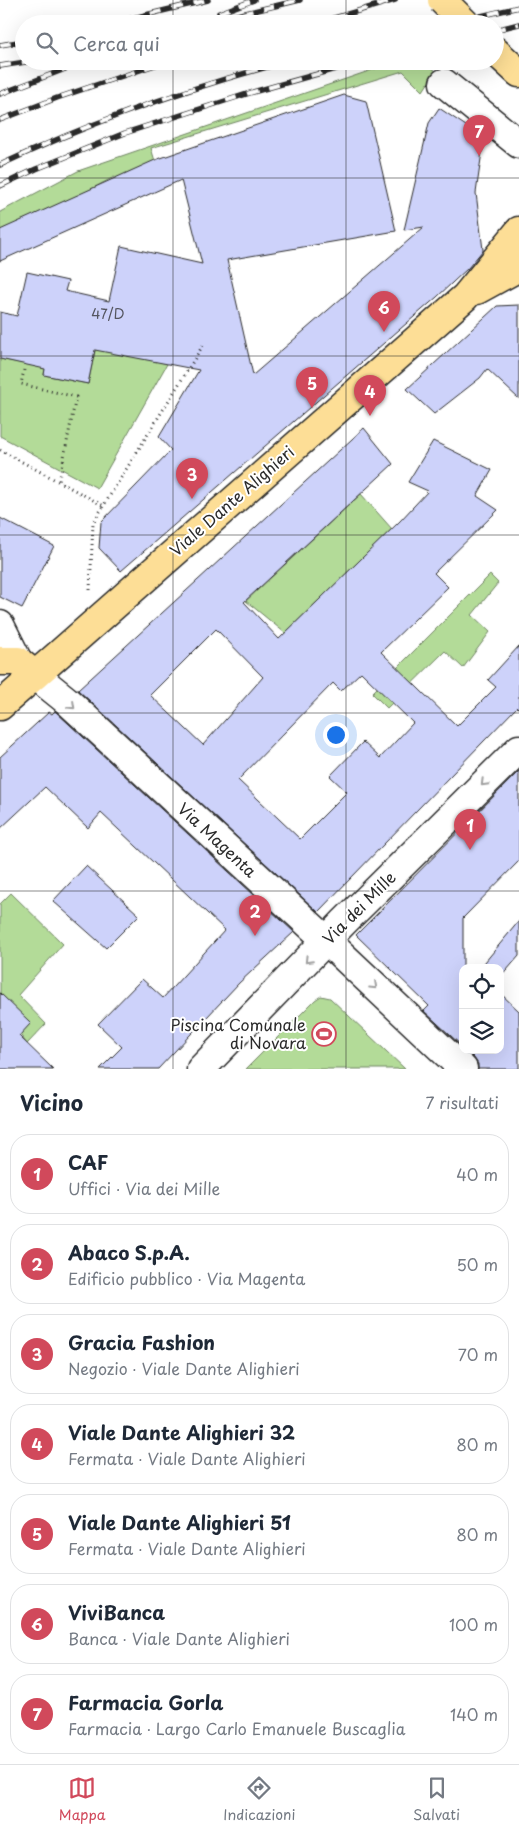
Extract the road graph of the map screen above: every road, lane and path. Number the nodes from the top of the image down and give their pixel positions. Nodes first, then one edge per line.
1 (442, 0) edge
2 (457, 15) edge
3 (504, 59) edge
4 (519, 73) edge
5 (444, 83) dead end
6 (519, 144) edge
7 (519, 230) edge
8 (519, 267) edge
9 (465, 297) junction
10 (205, 342) dead end
11 (24, 370) dead end
12 (0, 450) edge
13 (59, 482) junction
14 (103, 505) junction
15 (90, 593) dead end
16 (0, 625) edge
17 (18, 665) edge
18 (0, 706) edge
19 (519, 748) edge
20 (326, 940) junction
21 (201, 1069) edge
22 (463, 1069) edge

1 - 2 main road, bridge
3 - 4 main road
5 - 6 street
7 - 9 main road
8 - 9 main road
9 - 17 main road, Viale Dante Alighieri
10 - 14 path
11 - 13 path
12 - 13 path
13 - 14 path
14 - 15 path
16 - 17 street
17 - 18 main road, Viale Dante Alighieri
17 -> 20 street, Via Magenta
19 -> 20 street, Via dei Mille
20 -> 21 street, Via dei Mille
20 -> 22 street, Via Magenta

